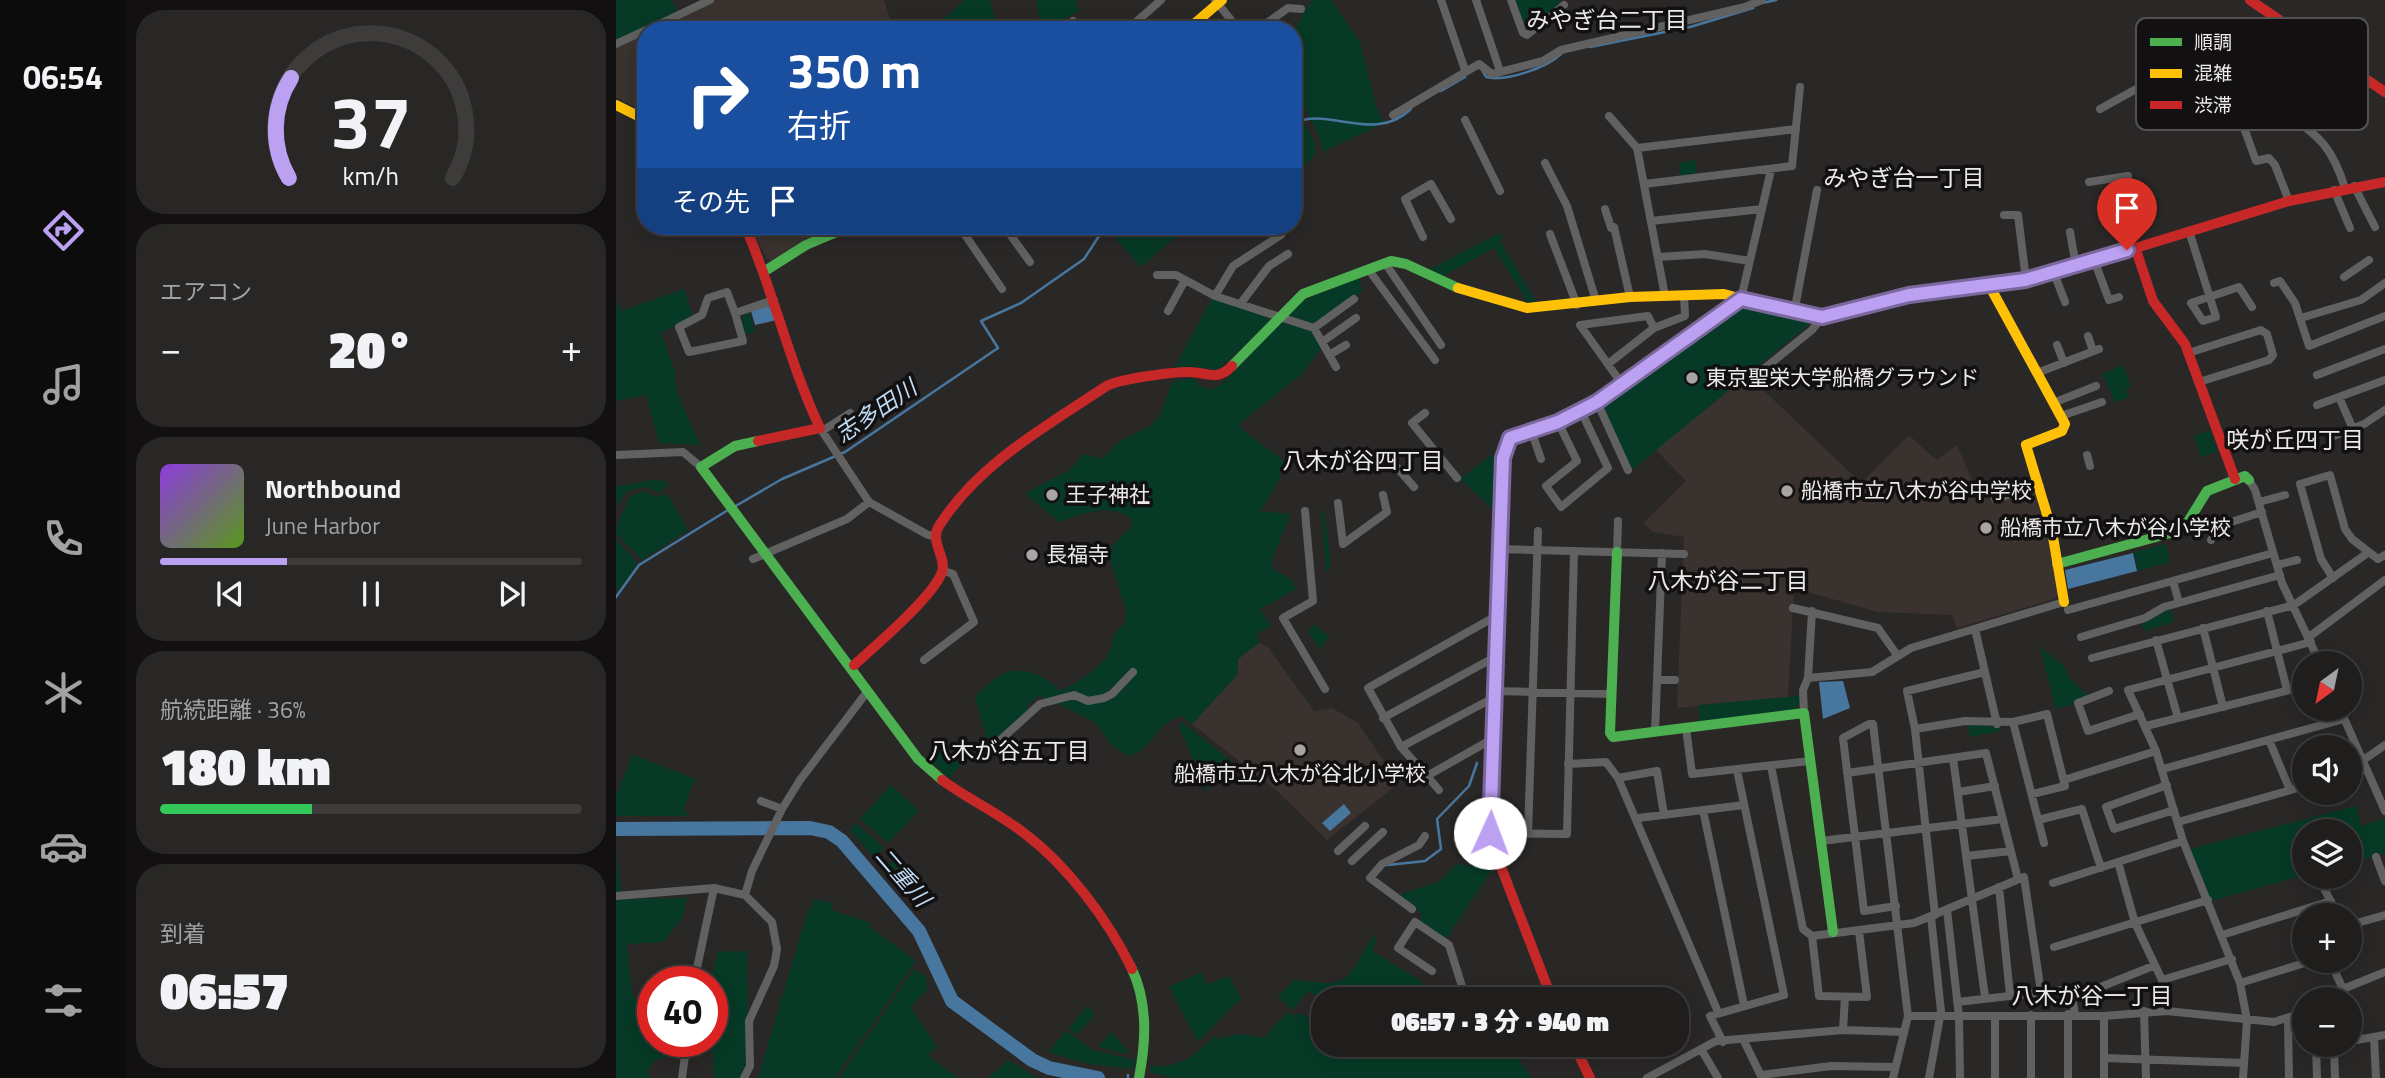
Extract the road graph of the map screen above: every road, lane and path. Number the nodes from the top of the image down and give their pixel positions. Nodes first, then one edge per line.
1 (710, 0) edge
2 (1161, 0) edge
3 (1441, 0) edge
4 (1476, 0) edge
5 (1511, 0) edge
6 (2250, 0) edge
7 (1218, 1) edge
8 (1755, 1) edge
9 (1564, 5) dead end
10 (1301, 9) dead end
11 (2276, 18) edge
12 (666, 21) edge
13 (1137, 21) edge
14 (1197, 21) edge
15 (1233, 21) edge
16 (1269, 21) edge
17 (637, 35) edge
18 (616, 44) edge
19 (1465, 70) junction
20 (1500, 71) junction
21 (2368, 80) edge
22 (1800, 87) dead end
23 (2136, 90) edge
24 (2385, 92) edge
25 (616, 105) edge
26 (2100, 109) dead end
27 (1393, 115) dead end
28 (637, 116) edge
29 (1609, 116) dead end
30 (1465, 120) dead end
31 (1796, 129) junction
32 (2245, 130) edge
33 (2309, 130) edge
34 (1637, 148) junction
35 (1545, 163) dead end
36 (1771, 170) junction
37 (2128, 176) dead end
38 (2385, 181) edge
39 (2090, 182) dead end
40 (1643, 184) junction
41 (2344, 188) junction
42 (1817, 190) dead end
43 (1500, 191) dead end
44 (2134, 195) dead end
45 (2105, 200) dead end
46 (2289, 201) junction
47 (1605, 209) dead end
48 (1762, 209) junction
49 (2004, 215) dead end
50 (1451, 219) dead end
51 (1651, 221) junction
52 (2375, 227) dead end
53 (2350, 228) dead end
54 (2189, 231) junction
55 (2070, 232) dead end
56 (1550, 234) dead end
57 (749, 235) edge
58 (830, 235) edge
59 (969, 235) edge
60 (1010, 235) edge
61 (1281, 235) dead end
62 (1423, 237) dead end
63 (2135, 247) junction
64 (1288, 254) dead end
65 (1658, 257) junction
66 (2094, 260) junction
67 (2369, 260) dead end
68 (1750, 261) junction
69 (1030, 262) dead end
70 (1385, 263) junction
71 (2076, 265) junction
72 (1368, 269) junction
73 (765, 271) junction
74 (2054, 273) junction
75 (1157, 275) dead end
76 (2344, 277) dead end
77 (1185, 280) junction
78 (2025, 280) junction
79 (2274, 283) dead end
80 (2385, 283) edge
81 (1989, 285) junction
82 (1002, 289) dead end
83 (1215, 296) junction
84 (1665, 296) junction
85 (1684, 296) junction
86 (1630, 297) junction
87 (2119, 297) dead end
88 (1354, 299) dead end
89 (1741, 299) junction
90 (774, 300) junction
91 (1596, 302) junction
92 (2065, 302) dead end
93 (1241, 303) junction
94 (1577, 305) junction
95 (2252, 307) dead end
96 (1168, 311) dead end
97 (735, 313) junction
98 (1794, 313) junction
99 (2385, 316) edge
100 (1280, 317) junction
101 (1822, 317) junction
102 (1356, 318) dead end
103 (2301, 318) junction
104 (1314, 328) junction
105 (1654, 328) junction
106 (2088, 336) dead end
107 (1322, 342) junction
108 (1346, 345) dead end
109 (1441, 345) dead end
110 (2057, 345) dead end
111 (2385, 349) edge
112 (2188, 353) junction
113 (1329, 355) junction
114 (1435, 360) dead end
115 (2064, 363) junction
116 (1608, 364) junction
117 (1336, 367) dead end
118 (2037, 373) junction
119 (2317, 375) dead end
120 (1755, 376) dead end
121 (2385, 380) edge
122 (2199, 382) junction
123 (1622, 384) junction
124 (2095, 386) dead end
125 (2339, 397) junction
126 (1597, 402) junction
127 (2102, 402) dead end
128 (2053, 403) junction
129 (2317, 405) dead end
130 (2385, 410) edge
131 (1581, 411) junction
132 (1426, 412) dead end
133 (850, 413) dead end
134 (2061, 416) junction
135 (1558, 422) junction
136 (2353, 429) junction
137 (821, 430) junction
138 (1531, 430) junction
139 (2331, 437) dead end
140 (616, 455) edge
141 (1386, 455) dead end
142 (2087, 455) dead end
143 (1541, 459) dead end
144 (2090, 466) dead end
145 (701, 467) junction
146 (1628, 470) dead end
147 (1457, 478) dead end
148 (2235, 479) junction
149 (2249, 480) joint
150 (2040, 486) junction
151 (1414, 487) dead end
152 (1382, 495) dead end
153 (2285, 495) dead end
154 (1995, 499) dead end
155 (869, 502) junction
156 (2259, 502) junction
157 (1338, 503) dead end
158 (1305, 511) dead end
159 (2262, 512) junction
160 (1618, 521) dead end
161 (1538, 531) dead end
162 (936, 536) junction
163 (2211, 540) dead end
164 (1500, 549) junction
165 (1537, 550) junction
166 (1574, 551) junction
167 (1618, 552) junction
168 (2369, 552) junction
169 (2273, 553) junction
170 (766, 554) junction
171 (1662, 554) junction
172 (1684, 554) dead end
173 (2385, 555) edge
174 (753, 559) dead end
175 (2297, 560) dead end
176 (2057, 564) junction
177 (2277, 565) junction
178 (944, 571) junction
179 (2280, 575) junction
180 (2333, 578) junction
181 (2385, 580) edge
182 (2173, 581) junction
183 (2179, 603) junction
184 (2294, 605) junction
185 (2066, 606) junction
186 (1793, 608) dead end
187 (1812, 611) junction
188 (2267, 611) junction
189 (1498, 615) junction
190 (2203, 628) junction
191 (1975, 629) junction
192 (2081, 637) dead end
193 (2156, 640) junction
194 (2310, 640) junction
195 (2277, 650) junction
196 (2315, 651) edge
197 (1897, 655) junction
198 (1497, 656) junction
199 (2092, 659) dead end
200 (924, 660) dead end
201 (852, 666) junction
202 (2213, 666) junction
203 (1133, 672) dead end
204 (1985, 672) junction
205 (1808, 678) junction
206 (2166, 678) junction
207 (1657, 680) junction
208 (1675, 680) dead end
209 (1325, 689) dead end
210 (2292, 689) edge
211 (2287, 690) junction
212 (2109, 691) dead end
213 (867, 692) junction
214 (1533, 692) junction
215 (1570, 693) junction
216 (1495, 694) junction
217 (1612, 694) junction
218 (2223, 706) junction
219 (1804, 713) junction
220 (2140, 714) junction
221 (1383, 718) junction
222 (2178, 718) junction
223 (2337, 721) edge
224 (2345, 721) edge
225 (2013, 723) junction
226 (1997, 724) junction
227 (2146, 726) junction
228 (1686, 728) junction
229 (1915, 729) junction
230 (1655, 731) junction
231 (1494, 738) junction
232 (2269, 740) junction
233 (2385, 745) edge
234 (1401, 747) junction
235 (2157, 751) junction
236 (986, 753) dead end
237 (1953, 758) junction
238 (1810, 761) junction
239 (1917, 763) junction
240 (1568, 764) junction
241 (2364, 765) junction
242 (1771, 766) junction
243 (1879, 769) junction
244 (2163, 769) junction
245 (1737, 770) junction
246 (1847, 773) junction
247 (1427, 776) junction
248 (1618, 778) junction
249 (2064, 780) junction
250 (2167, 785) junction
251 (1995, 786) junction
252 (1439, 790) dead end
253 (2290, 790) joint
254 (1958, 792) junction
255 (2032, 794) junction
256 (761, 801) dead end
257 (1744, 804) junction
258 (782, 809) junction
259 (1703, 810) junction
260 (2174, 810) junction
261 (2385, 811) edge
262 (1664, 815) junction
263 (1637, 818) junction
264 (2003, 819) junction
265 (2038, 820) junction
266 (2178, 822) junction
267 (1962, 824) junction
268 (1365, 826) dead end
269 (1924, 828) junction
270 (1383, 832) dead end
271 (1490, 833) junction
272 (1887, 833) junction
273 (1528, 834) junction
274 (1425, 836) dead end
275 (1854, 837) junction
276 (1821, 841) junction
277 (2183, 841) junction
278 (2044, 843) dead end
279 (1338, 851) dead end
280 (2011, 851) junction
281 (1470, 852) dead end
282 (1495, 853) junction
283 (1966, 856) junction
284 (2376, 857) dead end
285 (1352, 861) dead end
286 (2118, 862) junction
287 (2101, 868) junction
288 (2018, 879) junction
289 (2385, 881) edge
290 (2053, 884) dead end
291 (1999, 887) junction
292 (714, 888) junction
293 (2324, 889) edge
294 (745, 895) junction
295 (616, 896) edge
296 (1972, 899) junction
297 (2208, 900) junction
298 (2331, 901) joint
299 (1896, 906) junction
300 (1412, 909) dead end
301 (1947, 910) junction
302 (2385, 915) edge
303 (1933, 916) junction
304 (2362, 922) edge
305 (2134, 923) junction
306 (1899, 926) junction
307 (1859, 931) junction
308 (1833, 932) junction
309 (2222, 935) junction
310 (1812, 936) junction
311 (2054, 947) dead end
312 (2232, 959) junction
313 (697, 966) edge
314 (2153, 966) junction
315 (2292, 967) edge
316 (1432, 971) dead end
317 (2385, 972) edge
318 (2162, 980) junction
319 (2240, 983) junction
320 (1462, 987) edge
321 (1547, 987) edge
322 (2348, 987) edge
323 (2098, 988) dead end
324 (2041, 992) junction
325 (2010, 995) junction
326 (1845, 997) junction
327 (1985, 997) junction
328 (1957, 1002) junction
329 (1744, 1006) junction
330 (2144, 1011) junction
331 (2166, 1011) junction
332 (1718, 1012) junction
333 (2071, 1014) junction
334 (2031, 1015) junction
335 (1908, 1016) junction
336 (1995, 1016) junction
337 (2104, 1016) junction
338 (1939, 1017) junction
339 (1959, 1017) junction
340 (2292, 1018) edge
341 (2246, 1020) junction
342 (2288, 1020) junction
343 (1843, 1030) junction
344 (1904, 1032) junction
345 (2385, 1035) edge
346 (2374, 1037) junction
347 (2362, 1039) edge
348 (1744, 1041) junction
349 (1723, 1042) junction
350 (1701, 1049) junction
351 (685, 1057) edge
352 (1580, 1057) edge
353 (2316, 1057) edge
354 (2334, 1057) edge
355 (2104, 1058) junction
356 (2145, 1058) junction
357 (2244, 1063) junction
358 (1895, 1067) junction
359 (1140, 1076) edge
360 (1762, 1076) edge
361 (682, 1078) edge
362 (744, 1078) edge
363 (1590, 1078) edge
364 (1647, 1078) edge
365 (1717, 1078) edge
366 (1893, 1078) edge
367 (1929, 1078) edge
368 (1960, 1078) edge
369 (1995, 1078) edge
370 (2031, 1078) edge
371 (2068, 1078) edge
372 (2104, 1078) edge
373 (2146, 1078) edge
374 (2243, 1078) edge
375 (2289, 1078) edge
376 (2317, 1078) edge
377 (2335, 1078) edge
378 (2376, 1078) edge

1 - 12 street
2 - 13 street
3 - 19 street
4 - 20 street
5 - 9 street
6 - 11 street
7 - 14 street
7 - 15 street
8 - 20 street
10 - 16 street
17 - 18 street
19 - 20 street
19 - 27 street
21 - 24 street
22 - 31 street
23 - 26 street
25 - 28 street
29 - 34 street
30 - 43 street
31 - 34 street
31 - 36 street
32 - 46 street
33 - 41 street
34 - 40 street
35 - 91 street
36 - 40 street
36 - 48 street
37 - 39 street
38 - 41 street
40 - 51 street
41 - 46 street
41 - 52 street
41 - 53 street
42 - 98 street
44 - 45 street
46 - 54 street
47 - 86 street
48 - 51 street
48 - 68 street
49 - 78 street
50 - 62 street
51 - 65 street
54 - 63 street
54 - 95 street
55 - 71 street
56 - 94 street
57 - 73 street
58 - 73 street
59 - 82 street
60 - 69 street
61 - 83 street
63 - 66 street
63 - 112 street
64 - 93 street
65 - 68 street
65 - 84 street
66 - 71 street
66 - 87 street
67 - 76 street
68 - 89 street
70 - 72 street
70 - 94 street
70 - 109 street
71 - 74 street
72 - 100 street
72 - 114 street
73 - 90 street
74 - 78 street
74 - 92 street
75 - 77 street
77 - 83 street
77 - 96 street
78 - 81 street
79 - 103 street
80 - 103 street
81 - 101 street
81 - 118 street
83 - 93 street
84 - 85 street
84 - 86 street
85 - 89 street
85 - 105 street
86 - 91 street
88 - 104 street
89 - 98 street
89 - 123 street
90 - 97 street
90 - 137 street
91 - 94 street
93 - 100 street
97 - 97 street
98 - 101 street
99 - 103 street
100 - 104 street
100 - 162 street
101 - 120 street
102 - 107 street
104 - 107 street
105 - 116 street
105 - 116 street
106 - 115 street
107 - 113 street
108 - 113 street
110 - 115 street
111 - 119 street
112 - 122 street
112 - 122 street
113 - 117 street
115 - 118 street
116 - 123 street
118 - 128 street
121 - 125 street
122 - 148 street
123 - 126 street
124 - 128 street
125 - 129 street
125 - 136 street
126 - 131 street
126 - 146 street
127 - 134 street
128 - 134 street
130 - 136 street
131 - 135 street
131 - 135 street
132 - 147 street
133 - 137 street
134 - 150 street
135 - 138 street
136 - 139 street
137 - 145 street
137 - 155 street
138 - 143 street
138 - 164 street
140 - 145 street
141 - 151 street
142 - 144 street
145 - 170 street
148 - 149 street
148 - 176 street
149 - 156 street
150 - 154 street
150 - 176 street
152 - 157 street
153 - 156 street
155 - 162 street
155 - 170 street
156 - 159 street
158 - 209 street
159 - 163 street
159 - 169 street
160 - 167 street
161 - 165 street
162 - 178 street
164 - 165 street
164 - 189 street
165 - 166 street
165 - 214 street
166 - 167 street
166 - 215 street
167 - 171 street
167 - 217 street
168 - 173 street
168 - 180 street
168 - 180 street
169 - 177 street
169 - 182 street
170 - 174 street
170 - 201 street
171 - 172 street
171 - 207 street
175 - 177 street
176 - 185 street
177 - 179 street
178 - 200 street
178 - 201 street
179 - 183 street
179 - 184 street
180 - 184 street
181 - 194 street
182 - 183 street
182 - 185 street
183 - 192 street
184 - 188 street
184 - 194 street
185 - 191 street
186 - 187 street
187 - 197 street
187 - 205 street
188 - 190 street
188 - 195 street
189 - 198 street
189 - 221 street
190 - 193 street
190 - 202 street
191 - 197 street
191 - 204 street
193 - 199 street
193 - 206 street
194 - 195 street
194 - 196 street
195 - 202 street
195 - 211 street
197 - 205 street
198 - 216 street
198 - 221 street
201 - 213 street
202 - 206 street
202 - 218 street
203 - 236 street
204 - 226 street
204 - 229 street
205 - 219 street
206 - 220 street
206 - 222 street
207 - 208 street
207 - 230 street
210 - 211 street
211 - 218 street
212 - 220 street
213 - 258 street
213 - 359 street
214 - 215 street
214 - 216 street
214 - 273 street
215 - 217 street
215 - 240 street
216 - 231 street
216 - 234 street
217 - 230 street
218 - 222 street
219 - 228 street
219 - 238 street
220 - 227 street
221 - 234 street
222 - 227 street
223 - 232 street
224 - 241 street
225 - 226 street
225 - 249 street
225 - 255 street
226 - 229 street
227 - 235 street
228 - 230 street
228 - 245 street
229 - 239 street
231 - 247 street
231 - 271 street
232 - 244 street
232 - 253 street
233 - 241 street
234 - 247 street
235 - 244 street
235 - 249 street
237 - 239 street
237 - 251 street
237 - 254 street
238 - 242 street
238 - 276 street
239 - 243 street
239 - 269 street
240 - 248 street
240 - 273 street
241 - 261 street
242 - 245 street
242 - 310 street
243 - 246 street
243 - 246 street
243 - 272 street
244 - 250 street
245 - 257 street
246 - 275 street
247 - 252 street
248 - 262 street
248 - 263 street
249 - 255 street
250 - 260 street
250 - 260 street
251 - 254 street
251 - 264 street
253 - 266 street
254 - 267 street
255 - 265 street
256 - 258 street
257 - 259 street
257 - 329 street
258 - 294 street
259 - 262 street
259 - 329 street
260 - 266 street
262 - 263 street
263 - 332 street
264 - 267 street
264 - 280 street
265 - 278 street
265 - 287 street
266 - 277 street
267 - 269 street
267 - 283 street
268 - 279 street
269 - 272 street
269 - 303 street
270 - 285 street
271 - 273 street
271 - 282 street
272 - 275 street
272 - 299 street
274 - 300 street
275 - 276 street
275 - 299 street
276 - 308 street
277 - 286 street
277 - 297 street
280 - 283 street
280 - 288 street
281 - 282 street
282 - 321 street
283 - 296 street
284 - 289 street
286 - 287 street
286 - 305 street
287 - 290 street
288 - 291 street
288 - 324 street
291 - 296 street
291 - 325 street
292 - 294 street
292 - 295 street
292 - 313 street
293 - 298 street
294 - 362 street
296 - 301 street
296 - 327 street
297 - 305 street
297 - 309 street
298 - 309 street
299 - 306 street
301 - 303 street
301 - 328 street
302 - 304 street
303 - 306 street
303 - 338 street
305 - 311 street
305 - 314 street
306 - 307 street
306 - 335 street
307 - 308 street
307 - 326 street
308 - 310 street
309 - 312 street
310 - 326 street
312 - 318 street
312 - 319 street
314 - 318 street
314 - 323 street
315 - 319 street
316 - 320 street
317 - 322 street
318 - 331 street
319 - 341 street
324 - 325 street
324 - 333 street
325 - 327 street
326 - 343 street
327 - 328 street
328 - 339 street
329 - 332 street
330 - 331 street
330 - 337 street
330 - 356 street
331 - 341 street
332 - 349 street
333 - 334 street
333 - 337 street
333 - 371 street
334 - 336 street
334 - 370 street
335 - 338 street
335 - 344 street
336 - 339 street
336 - 369 street
337 - 355 street
338 - 339 street
338 - 367 street
339 - 368 street
340 - 342 street
341 - 342 street
341 - 357 street
342 - 375 street
343 - 344 street
343 - 348 street
344 - 358 street
345 - 346 street
346 - 347 street
346 - 378 street
348 - 349 street
348 - 360 street
349 - 350 street
350 - 364 street
350 - 365 street
351 - 361 street
352 - 363 street
353 - 376 street
354 - 377 street
355 - 356 street
355 - 372 street
356 - 357 street
356 - 373 street
357 - 374 street
358 - 360 street
358 - 366 street

